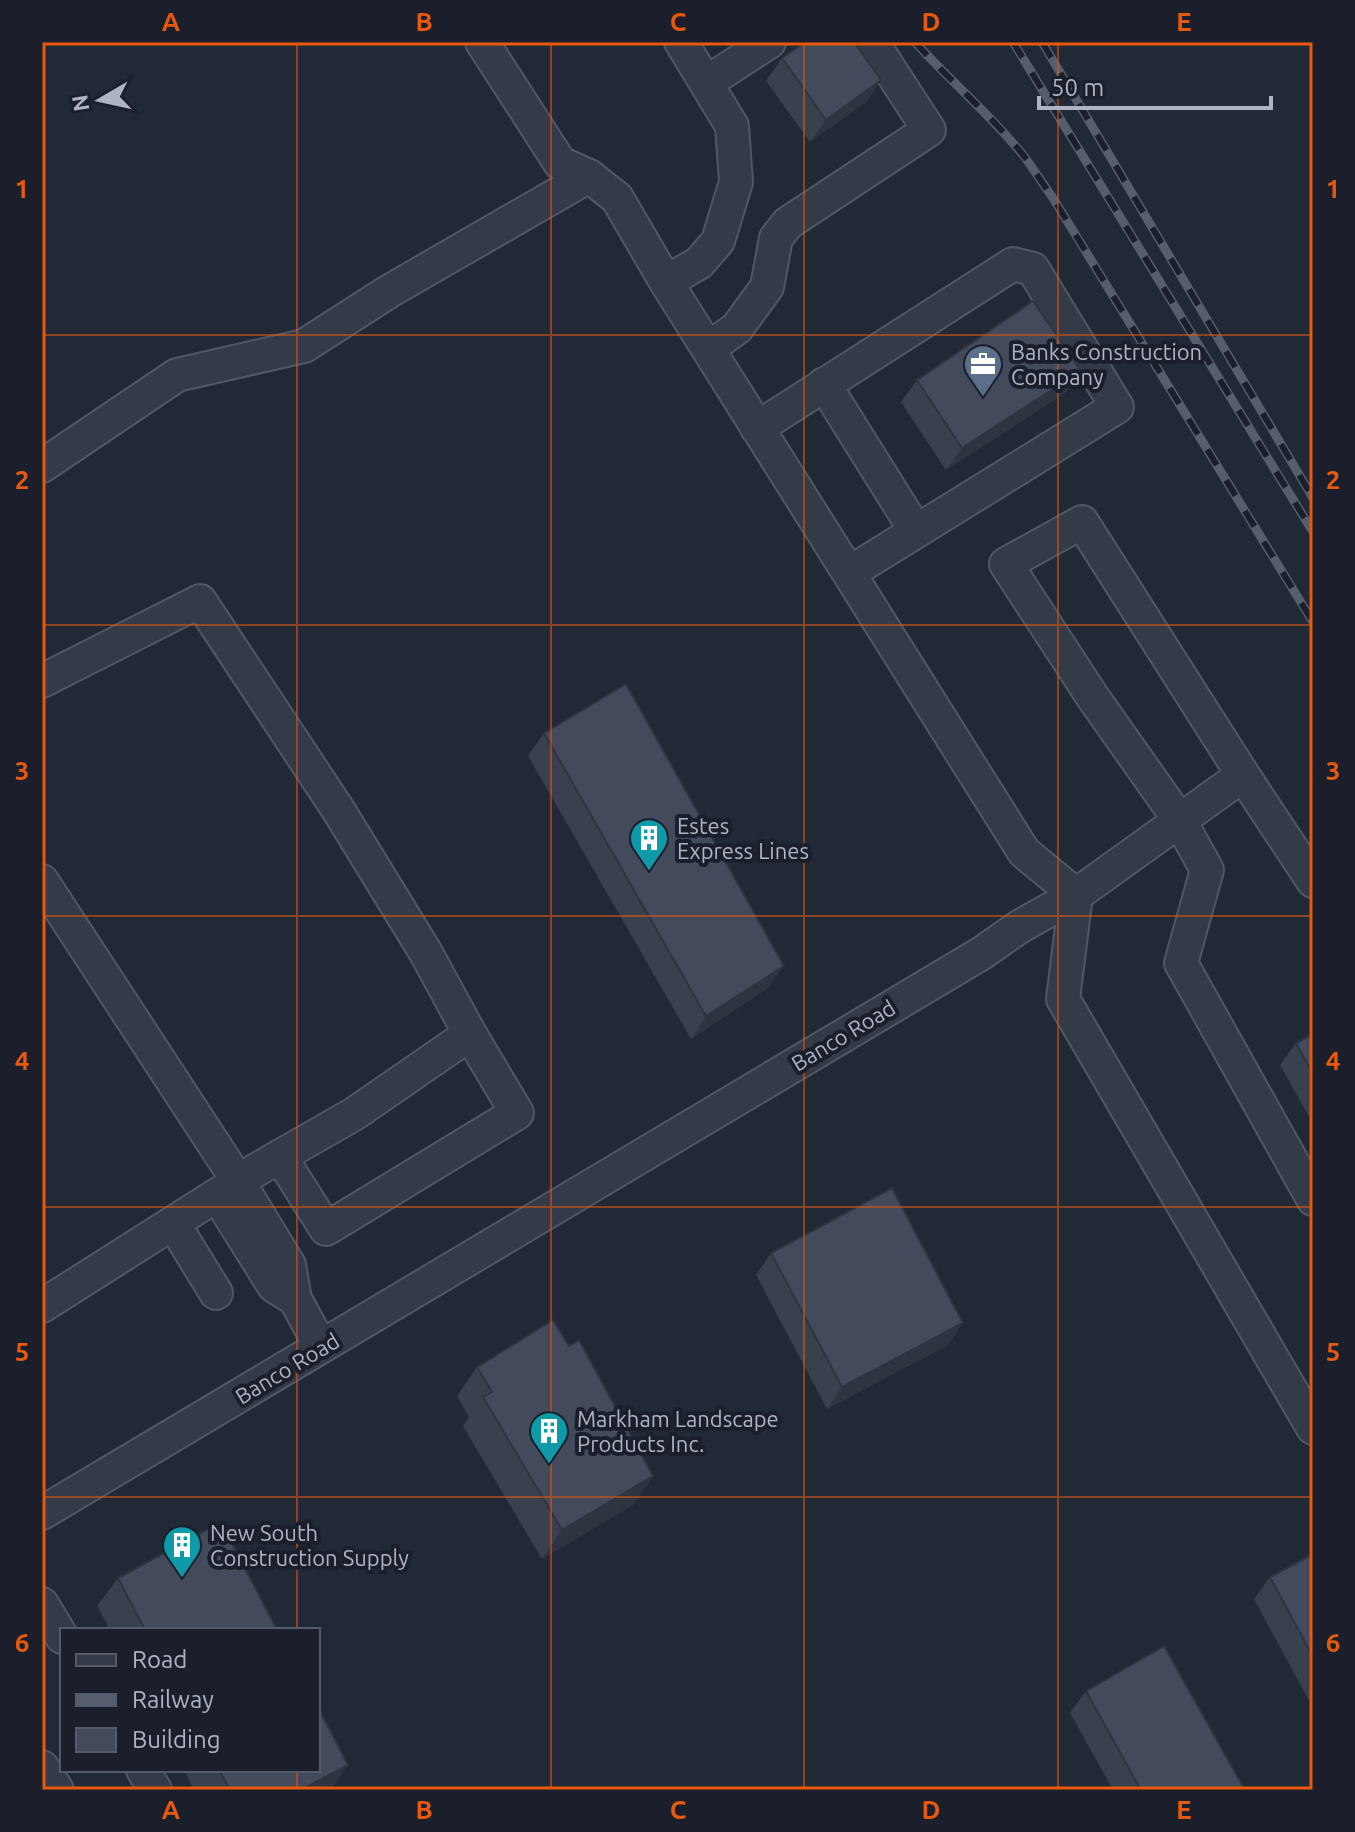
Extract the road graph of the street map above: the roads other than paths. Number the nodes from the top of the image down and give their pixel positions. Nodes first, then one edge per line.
1 (482, 42) edge
2 (681, 42) edge
3 (769, 42) edge
4 (872, 42) edge
5 (706, 83) junction
6 (589, 176) junction
7 (666, 282) junction
8 (708, 349) junction
9 (824, 384) junction
10 (757, 428) junction
11 (42, 466) edge
12 (916, 531) junction
13 (849, 573) junction
14 (42, 681) edge
15 (1243, 775) junction
16 (1180, 821) junction
17 (42, 881) edge
18 (1313, 881) edge
19 (1076, 895) junction
20 (470, 1034) junction
21 (280, 1156) junction
22 (228, 1188) junction
23 (1313, 1199) edge
24 (173, 1223) junction
25 (216, 1293) dead end
26 (42, 1306) edge
27 (321, 1347) junction
28 (1313, 1428) edge
29 (42, 1513) edge
30 (42, 1604) edge
31 (60, 1634) edge
32 (42, 1767) edge
33 (144, 1772) edge
34 (57, 1790) edge
35 (155, 1790) edge

1 - 6 street
2 - 5 street
3 - 5 street
4 - 8 street
5 - 7 street
6 - 7 street
6 - 11 street
7 - 8 street
8 - 10 street
9 - 10 street
9 - 12 street
9 - 12 street
10 - 13 street
12 - 13 street
13 - 19 street
14 - 20 street
15 - 16 street, Banco Road
15 - 16 street
15 - 18 street
16 - 19 street, Banco Road
16 - 23 street
17 - 22 street
19 - 27 street, Banco Road
19 - 28 street
20 - 21 street
20 - 21 street
21 - 22 street
22 - 24 street
22 - 27 street
24 - 25 street
24 - 26 street
27 - 29 street, Banco Road
30 - 31 street
32 - 34 street
33 - 35 street

